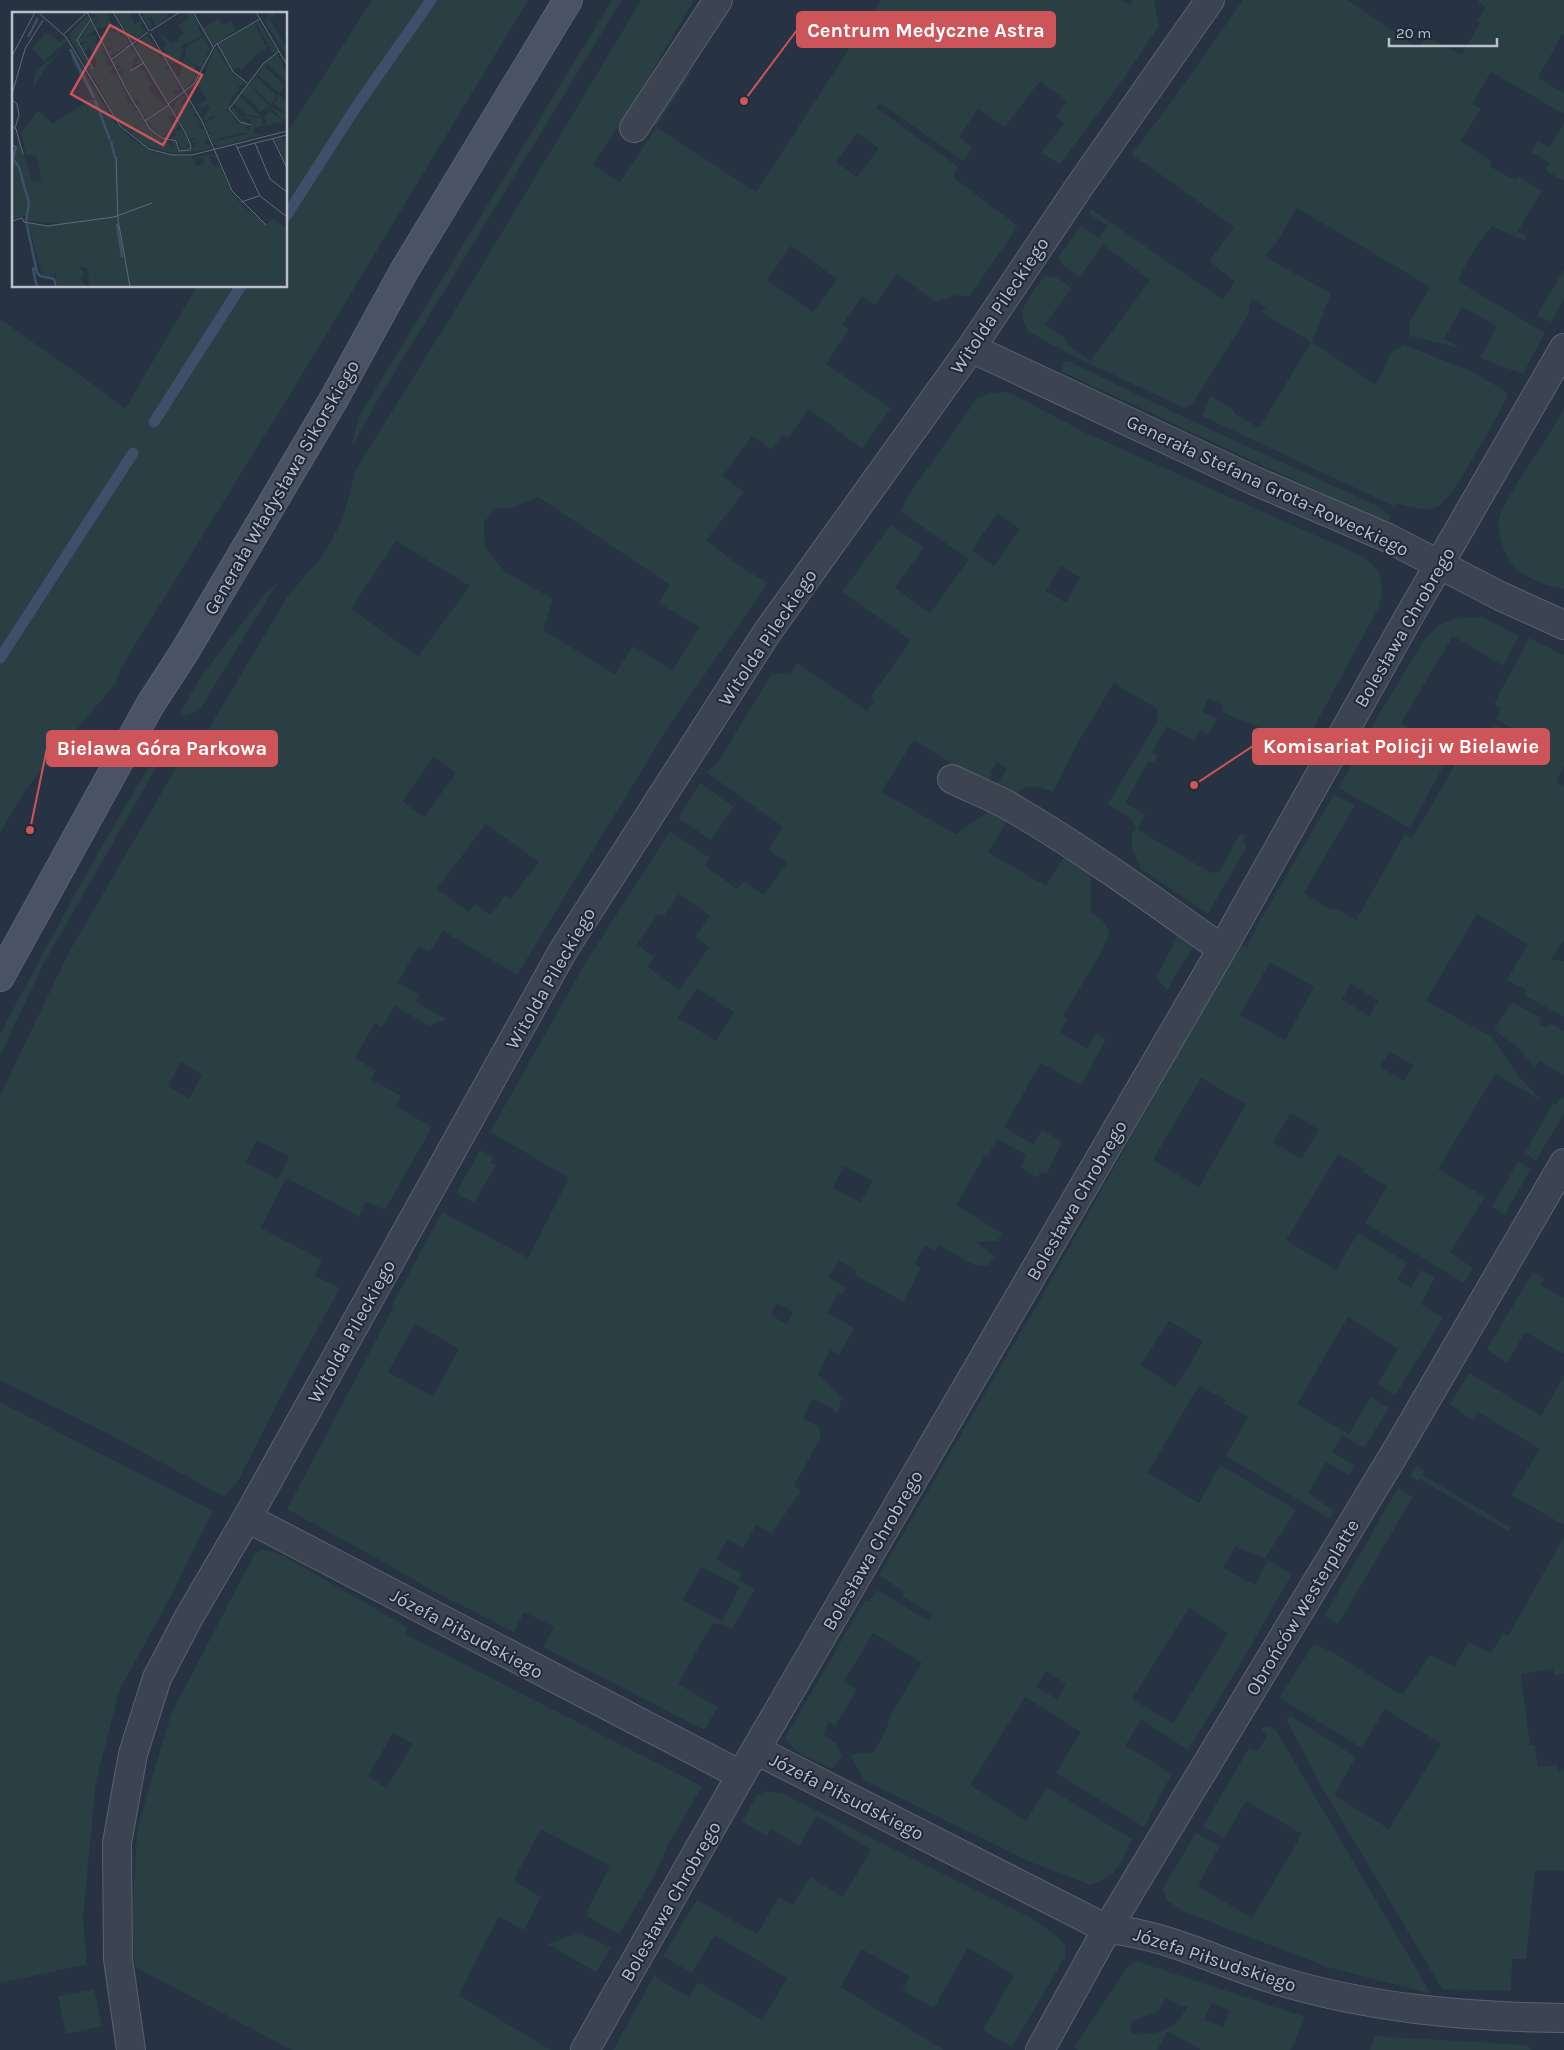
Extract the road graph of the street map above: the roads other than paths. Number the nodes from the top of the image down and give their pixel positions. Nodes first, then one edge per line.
1 (568, 0) edge
2 (718, 0) edge
3 (1210, 0) edge
4 (634, 128) dead end
5 (971, 348) junction
6 (1564, 348) edge
7 (1439, 564) junction
8 (1564, 624) edge
9 (952, 779) dead end
10 (1222, 949) junction
11 (0, 977) edge
12 (1564, 1163) edge
13 (247, 1518) junction
14 (756, 1750) junction
15 (741, 1775) junction
16 (1107, 1929) junction
17 (1564, 2018) edge
18 (131, 2050) edge
19 (585, 2050) edge
20 (1040, 2050) edge

1 - 11 main road, Generała Władysława Sikorskiego
2 - 4 street
3 - 5 street, Witolda Pileckiego
5 - 7 street, Generała Stefana Grota-Roweckiego
5 - 13 street, Witolda Pileckiego
6 - 7 street, Bolesława Chrobrego
7 - 8 street, Generała Stefana Grota-Roweckiego
7 - 10 street, Bolesława Chrobrego
9 - 10 street
10 - 14 street, Bolesława Chrobrego
12 - 16 street, Obrońców Westerplatte
13 - 15 street, Józefa Piłsudskiego
13 - 18 street, Witolda Pileckiego
14 - 15 street, Bolesława Chrobrego
14 - 16 street, Józefa Piłsudskiego
15 - 19 street, Bolesława Chrobrego
16 - 17 street, Józefa Piłsudskiego
16 - 20 street, Obrońców Westerplatte

